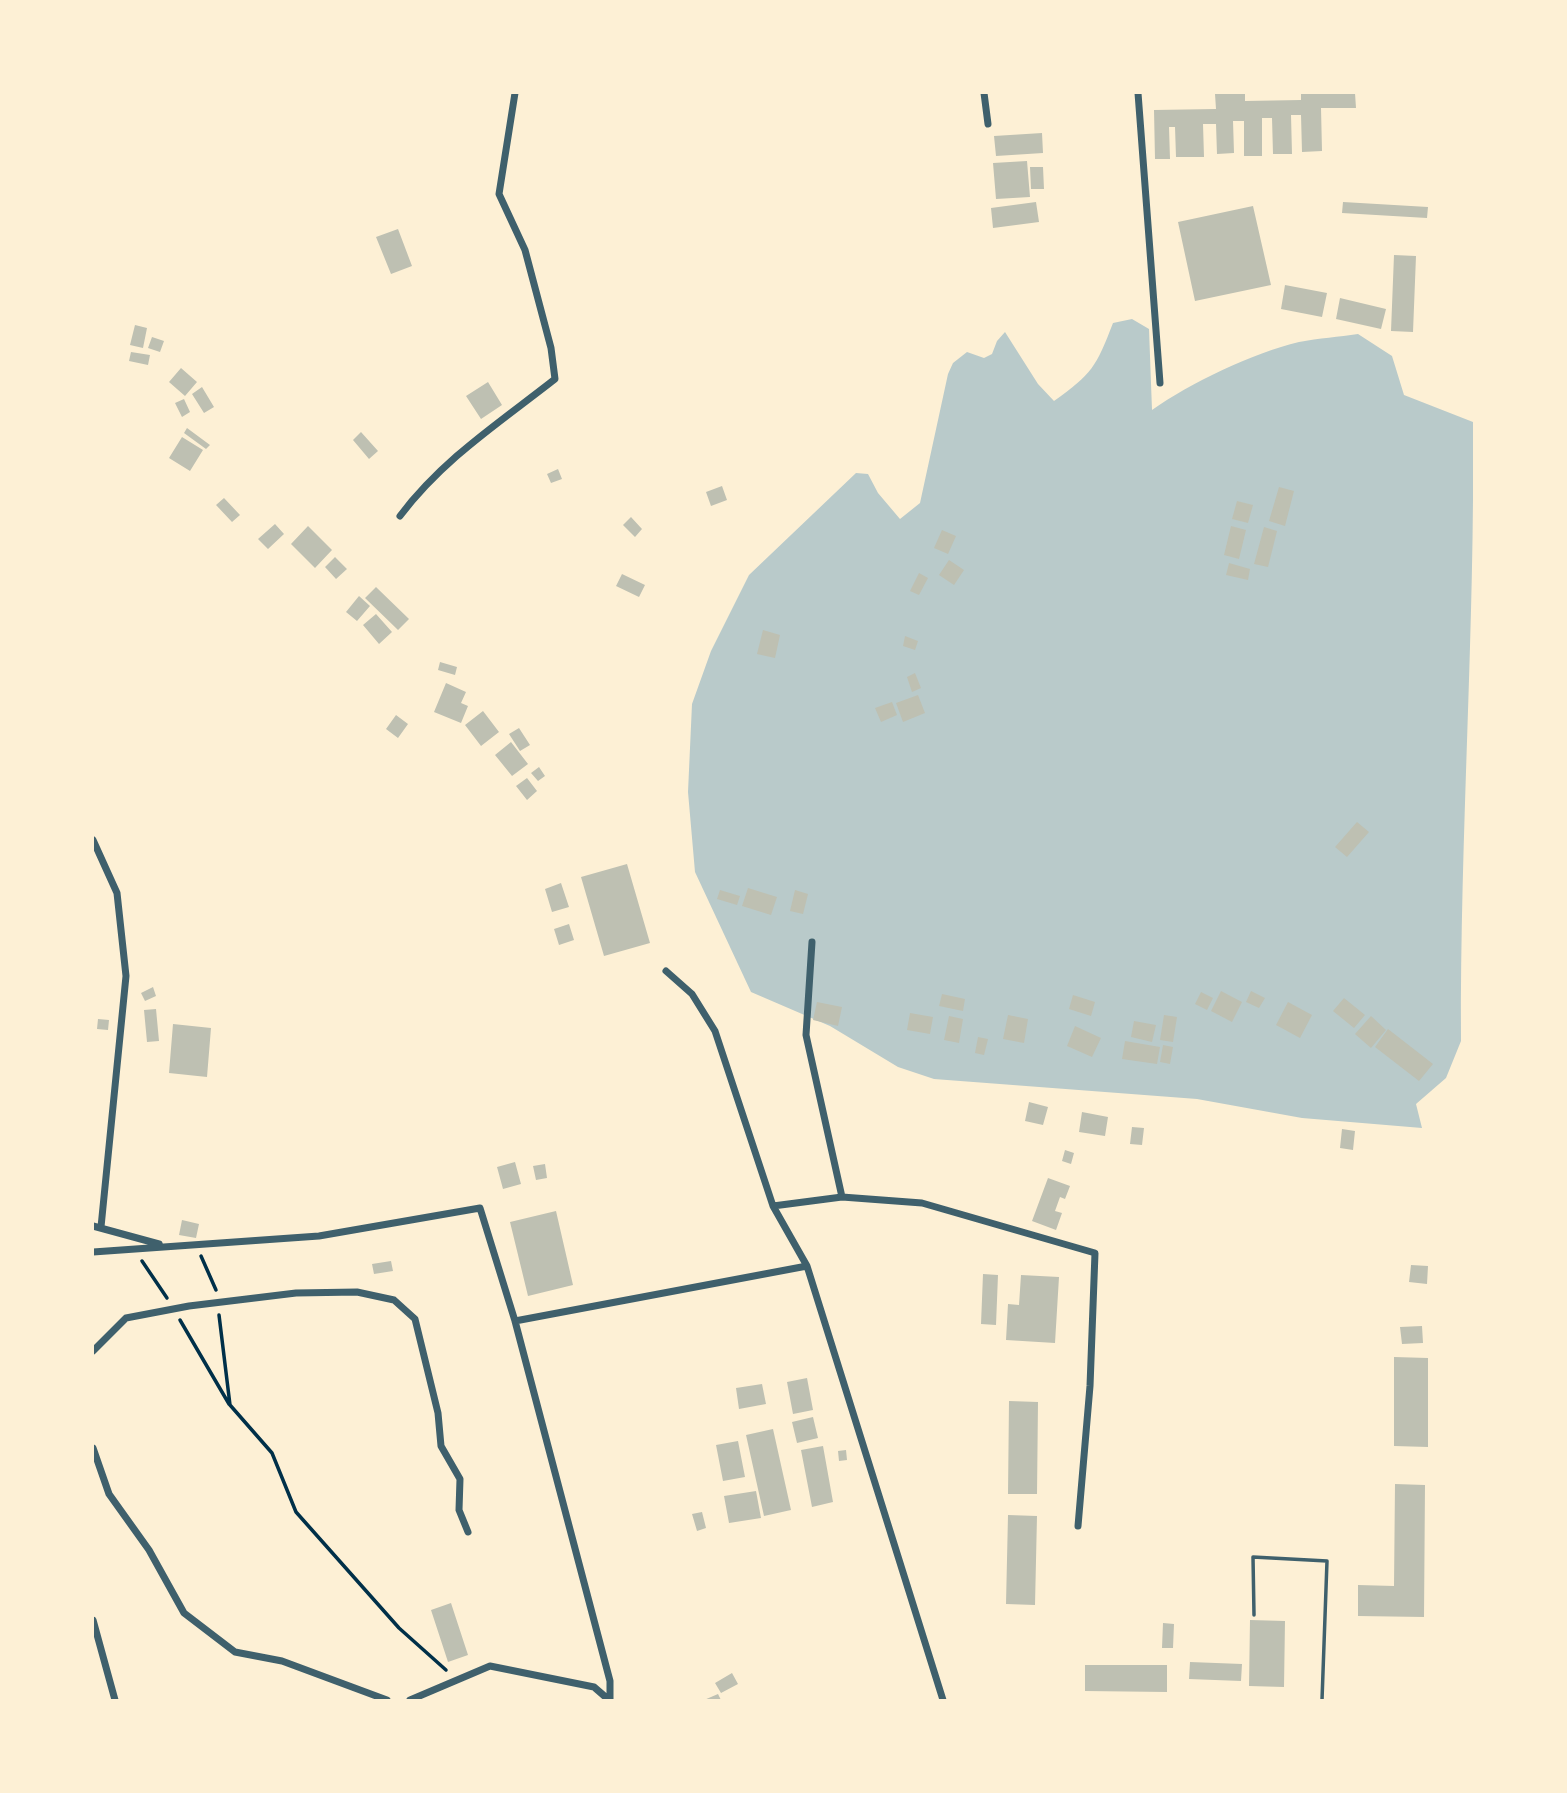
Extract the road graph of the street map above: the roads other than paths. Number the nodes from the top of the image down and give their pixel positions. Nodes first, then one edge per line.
1 (514, 93) edge
2 (984, 93) edge
3 (1138, 93) edge
4 (988, 124) dead end
5 (1160, 383) dead end
6 (400, 516) dead end
7 (93, 840) edge
8 (812, 942) dead end
9 (666, 971) dead end
10 (842, 1197) junction
11 (773, 1206) junction
12 (97, 1227) edge
13 (166, 1247) junction
14 (93, 1252) edge
15 (807, 1266) junction
16 (515, 1321) junction
17 (93, 1351) edge
18 (93, 1448) edge
19 (1078, 1526) dead end
20 (468, 1532) dead end
21 (1254, 1615) dead end
22 (93, 1620) edge
23 (115, 1700) edge
24 (387, 1700) edge
25 (410, 1700) edge
26 (609, 1700) edge
27 (943, 1700) edge
28 (1322, 1700) edge

1 - 6 street
2 - 4 street
3 - 5 street
7 - 12 street
8 - 10 street
9 - 11 street
10 - 11 street
10 - 19 street
11 - 15 street
12 - 13 street
13 - 14 street
13 - 16 street
15 - 16 street
15 - 27 street
16 - 26 street
17 - 20 street
18 - 24 street
21 - 28 lane
22 - 23 street
25 - 26 street

